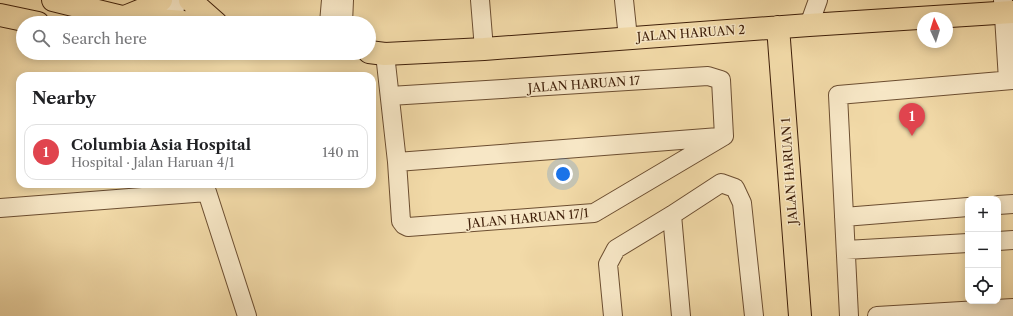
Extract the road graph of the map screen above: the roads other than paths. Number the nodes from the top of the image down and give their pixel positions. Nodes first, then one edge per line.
1 (53, 0) edge
2 (161, 0) edge
3 (176, 0) edge
4 (190, 0) edge
5 (330, 0) edge
6 (344, 0) edge
7 (480, 0) edge
8 (624, 0) edge
9 (818, 0) edge
10 (1007, 8) edge
11 (0, 15) edge
12 (118, 16) edge
13 (126, 16) edge
14 (174, 16) edge
15 (208, 16) edge
16 (329, 16) edge
17 (343, 16) edge
18 (16, 18) edge
19 (809, 24) junction
20 (778, 27) junction
21 (628, 38) junction
22 (484, 49) junction
23 (377, 53) edge
24 (1010, 80) edge
25 (390, 96) junction
26 (724, 136) junction
27 (397, 162) junction
28 (1013, 204) edge
29 (1001, 205) edge
30 (965, 207) edge
31 (0, 208) edge
32 (672, 215) junction
33 (844, 217) junction
34 (1013, 240) edge
35 (1001, 241) edge
36 (965, 243) edge
37 (846, 250) junction
38 (1013, 308) edge
39 (247, 316) edge
40 (613, 316) edge
41 (681, 316) edge
42 (754, 316) edge
43 (800, 316) edge
44 (849, 316) edge
45 (877, 316) edge

1 - 12 main road
2 - 13 main road
3 - 14 street
4 - 15 main road
5 - 16 street
6 - 17 street
7 - 22 street
8 - 21 street
9 - 19 street
10 - 19 main road, JALAN HARUAN 2
10 - 24 street
11 - 18 main road
19 - 20 main road, JALAN HARUAN 2
20 - 21 main road, JALAN HARUAN 2
20 - 43 main road, JALAN HARUAN 1
21 - 22 main road, JALAN HARUAN 2
22 - 23 main road, JALAN HARUAN 2
23 - 25 street
24 - 33 street
25 - 26 street, JALAN HARUAN 17
25 - 27 street
26 - 27 street
26 - 27 street, JALAN HARUAN 17/1
28 - 29 street
30 - 33 street
31 - 39 street
32 - 40 street
32 - 41 street
32 - 42 street
33 - 37 street
34 - 35 street
36 - 37 street
37 - 44 street
38 - 45 street

